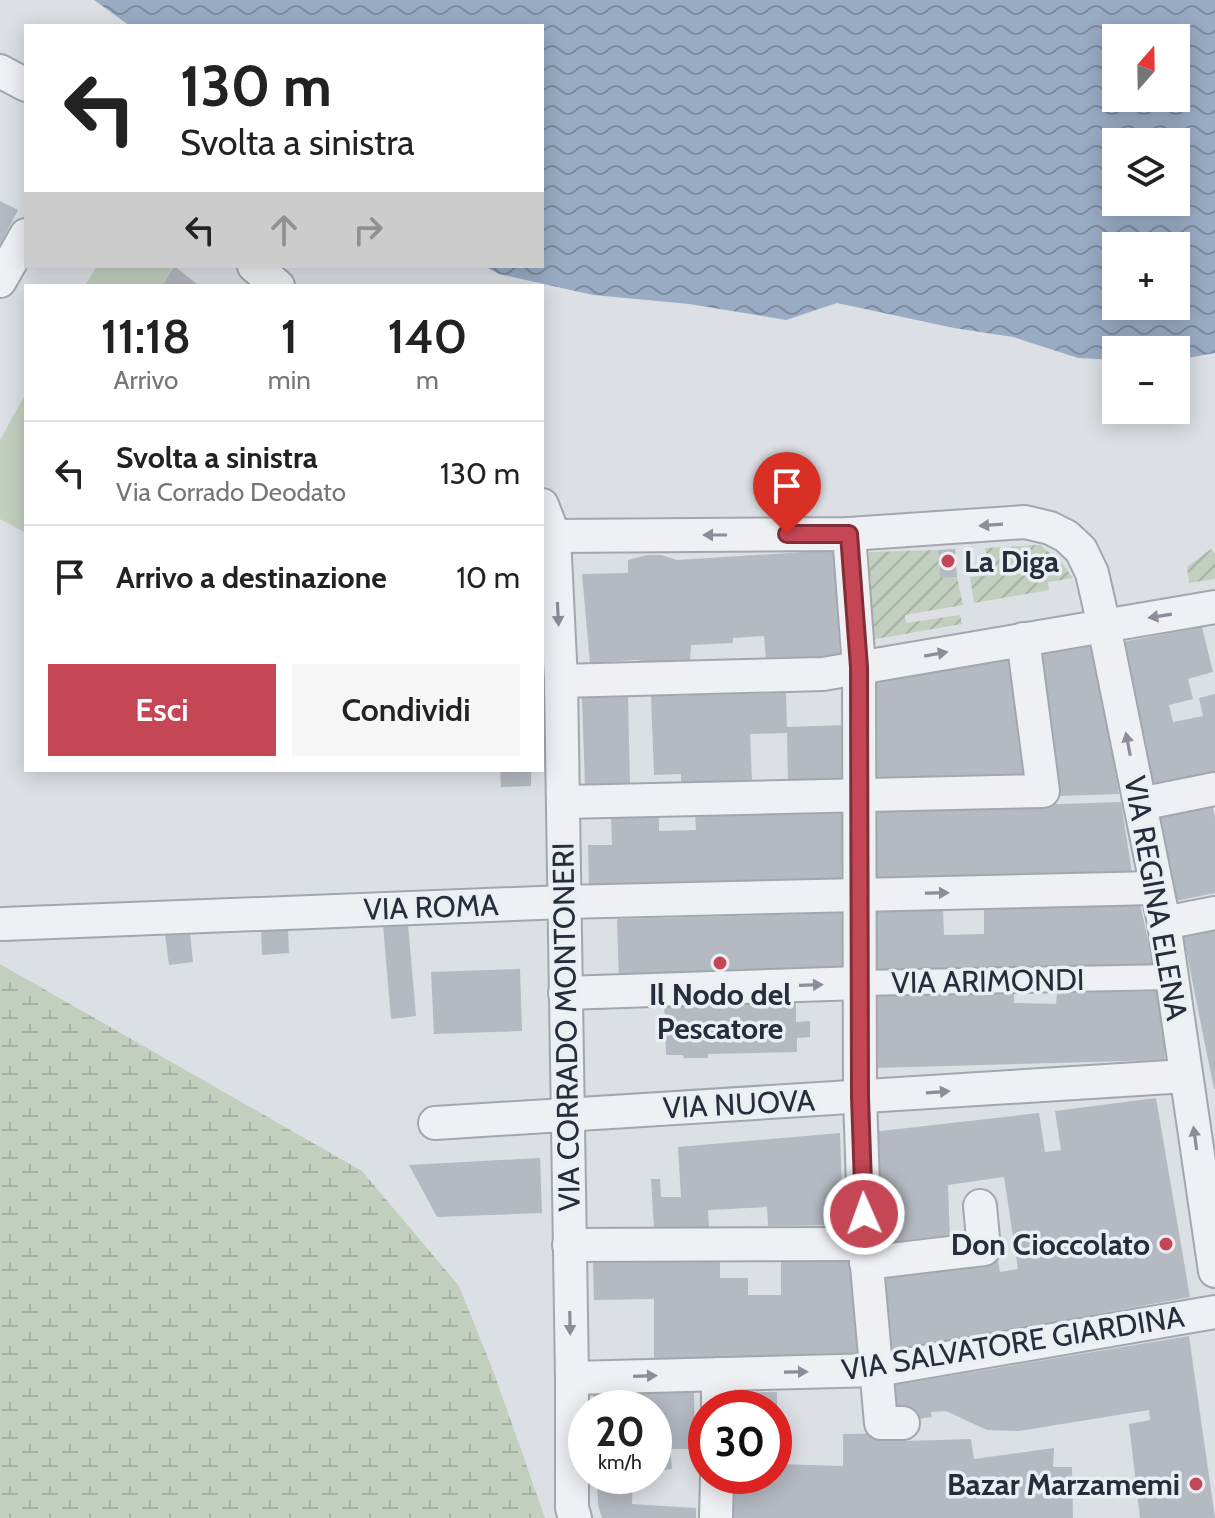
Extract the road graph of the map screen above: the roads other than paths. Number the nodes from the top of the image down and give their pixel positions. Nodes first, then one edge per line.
1 (0, 71) edge
2 (24, 84) edge
3 (24, 239) edge
4 (256, 268) edge
5 (0, 281) edge
6 (276, 284) edge
7 (544, 510) edge
8 (849, 534) junction
9 (554, 536) junction
10 (1215, 607) edge
11 (1104, 626) junction
12 (1023, 639) junction
13 (859, 667) junction
14 (561, 681) junction
15 (1215, 789) edge
16 (859, 794) junction
17 (564, 802) junction
18 (1140, 804) junction
19 (1156, 888) junction
20 (859, 895) junction
21 (564, 902) junction
22 (1215, 913) edge
23 (1164, 923) junction
24 (3, 924) dead end
25 (1172, 977) junction
26 (860, 983) junction
27 (565, 993) junction
28 (1186, 1076) junction
29 (860, 1097) junction
30 (568, 1113) junction
31 (435, 1123) dead end
32 (980, 1206) dead end
33 (569, 1245) junction
34 (866, 1253) junction
35 (1215, 1271) edge
36 (1215, 1312) edge
37 (877, 1370) junction
38 (718, 1374) junction
39 (572, 1378) junction
40 (718, 1390) edge
41 (903, 1423) dead end
42 (717, 1494) edge
43 (575, 1518) edge
44 (716, 1518) edge

1 - 2 street
3 - 5 street
4 - 6 street
7 - 9 street, VIA CORRADO MONTONERI
8 -> 9 street
11 -> 8 street, VIA REGINA ELENA
8 - 13 street
9 -> 14 street, VIA CORRADO MONTONERI
10 -> 11 street
11 - 12 street
18 -> 11 street, VIA REGINA ELENA
13 -> 12 street
12 - 16 street
13 - 14 street
13 - 16 street
14 - 17 street, VIA CORRADO MONTONERI
15 - 18 street
16 - 17 street
16 - 20 street
17 - 21 street, VIA CORRADO MONTONERI
18 - 19 street, VIA REGINA ELENA
20 -> 19 street, VIA ROMA
19 - 23 street, VIA REGINA ELENA
20 - 21 street, VIA ROMA
20 - 26 street
21 - 24 street, VIA ROMA
21 - 27 street, VIA CORRADO MONTONERI
22 - 23 street
23 - 25 street, VIA REGINA ELENA
25 - 26 street, VIA ARIMONDI
25 - 28 street, VIA REGINA ELENA
27 -> 26 street, VIA ARIMONDI
26 - 29 street
27 - 30 street, VIA CORRADO MONTONERI
29 -> 28 street, VIA NUOVA
35 -> 28 street, VIA REGINA ELENA
29 - 30 street, VIA NUOVA
29 - 34 street
30 - 31 street, VIA NUOVA
30 - 33 street, VIA CORRADO MONTONERI
32 - 34 street
33 - 34 street
33 -> 39 street, VIA CORRADO MONTONERI
34 - 37 street
36 - 37 street, VIA SALVATORE GIARDINA
38 -> 37 street, VIA SALVATORE GIARDINA
37 - 41 street
39 -> 38 street, VIA SALVATORE GIARDINA
38 - 40 street
39 - 43 street, VIA CORRADO MONTONERI
42 - 44 street

